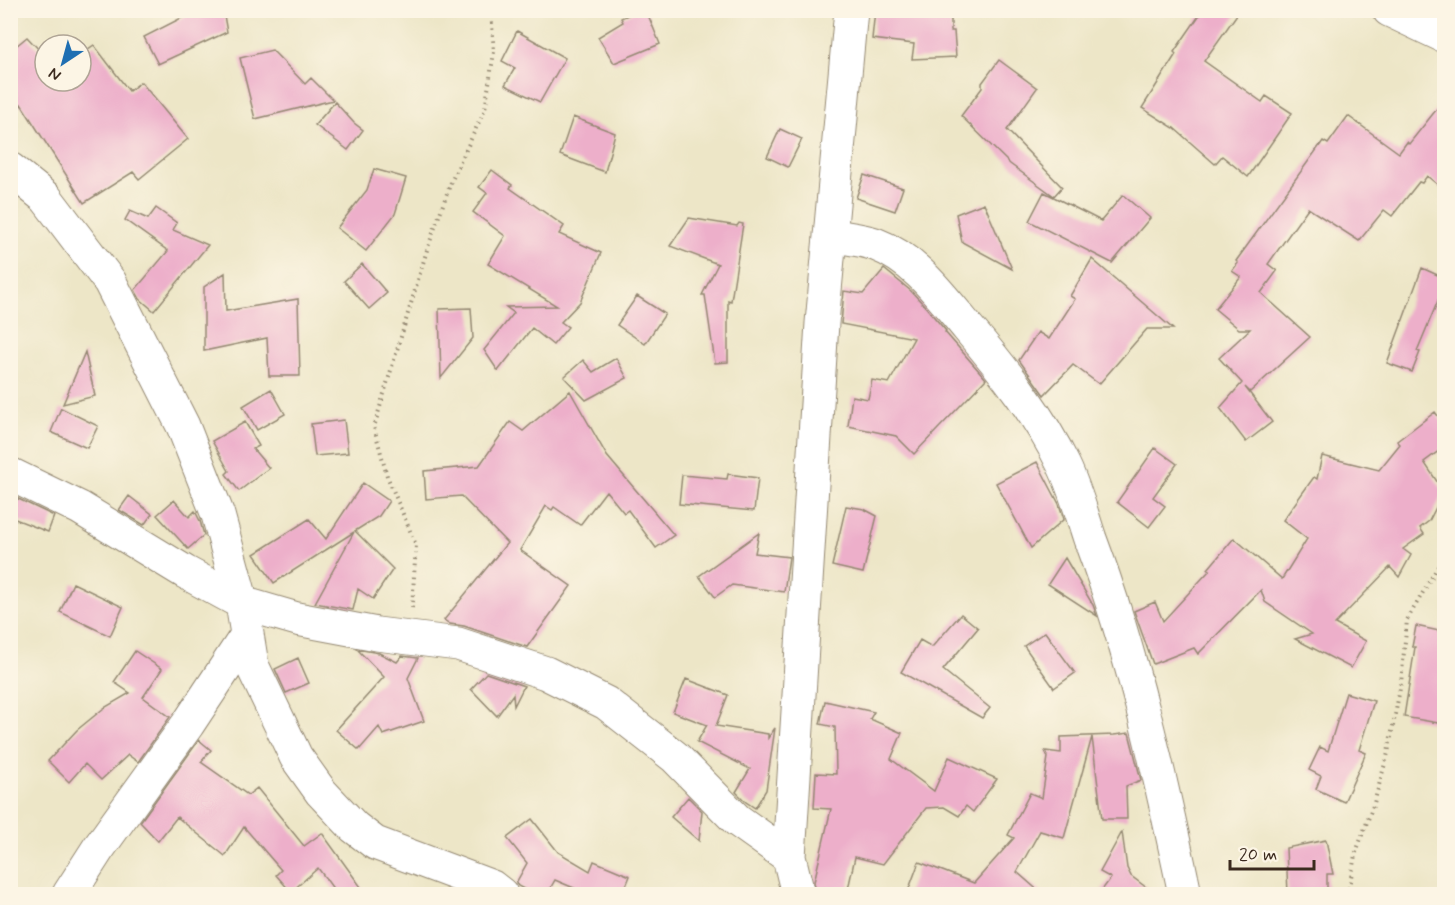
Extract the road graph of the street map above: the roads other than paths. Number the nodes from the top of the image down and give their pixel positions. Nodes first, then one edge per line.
1 (851, 10) edge
2 (1389, 10) edge
3 (1444, 36) edge
4 (10, 169) edge
5 (830, 235) junction
6 (10, 474) edge
7 (242, 603) junction
8 (247, 635) junction
9 (789, 857) junction
10 (69, 894) edge
11 (501, 894) edge
12 (798, 894) edge
13 (1185, 894) edge

1 - 5 street
2 - 3 street
4 - 7 street
5 - 9 street
5 - 13 street
6 - 7 street
7 - 8 street
7 - 9 street
8 - 10 street
8 - 11 street
9 - 12 street

